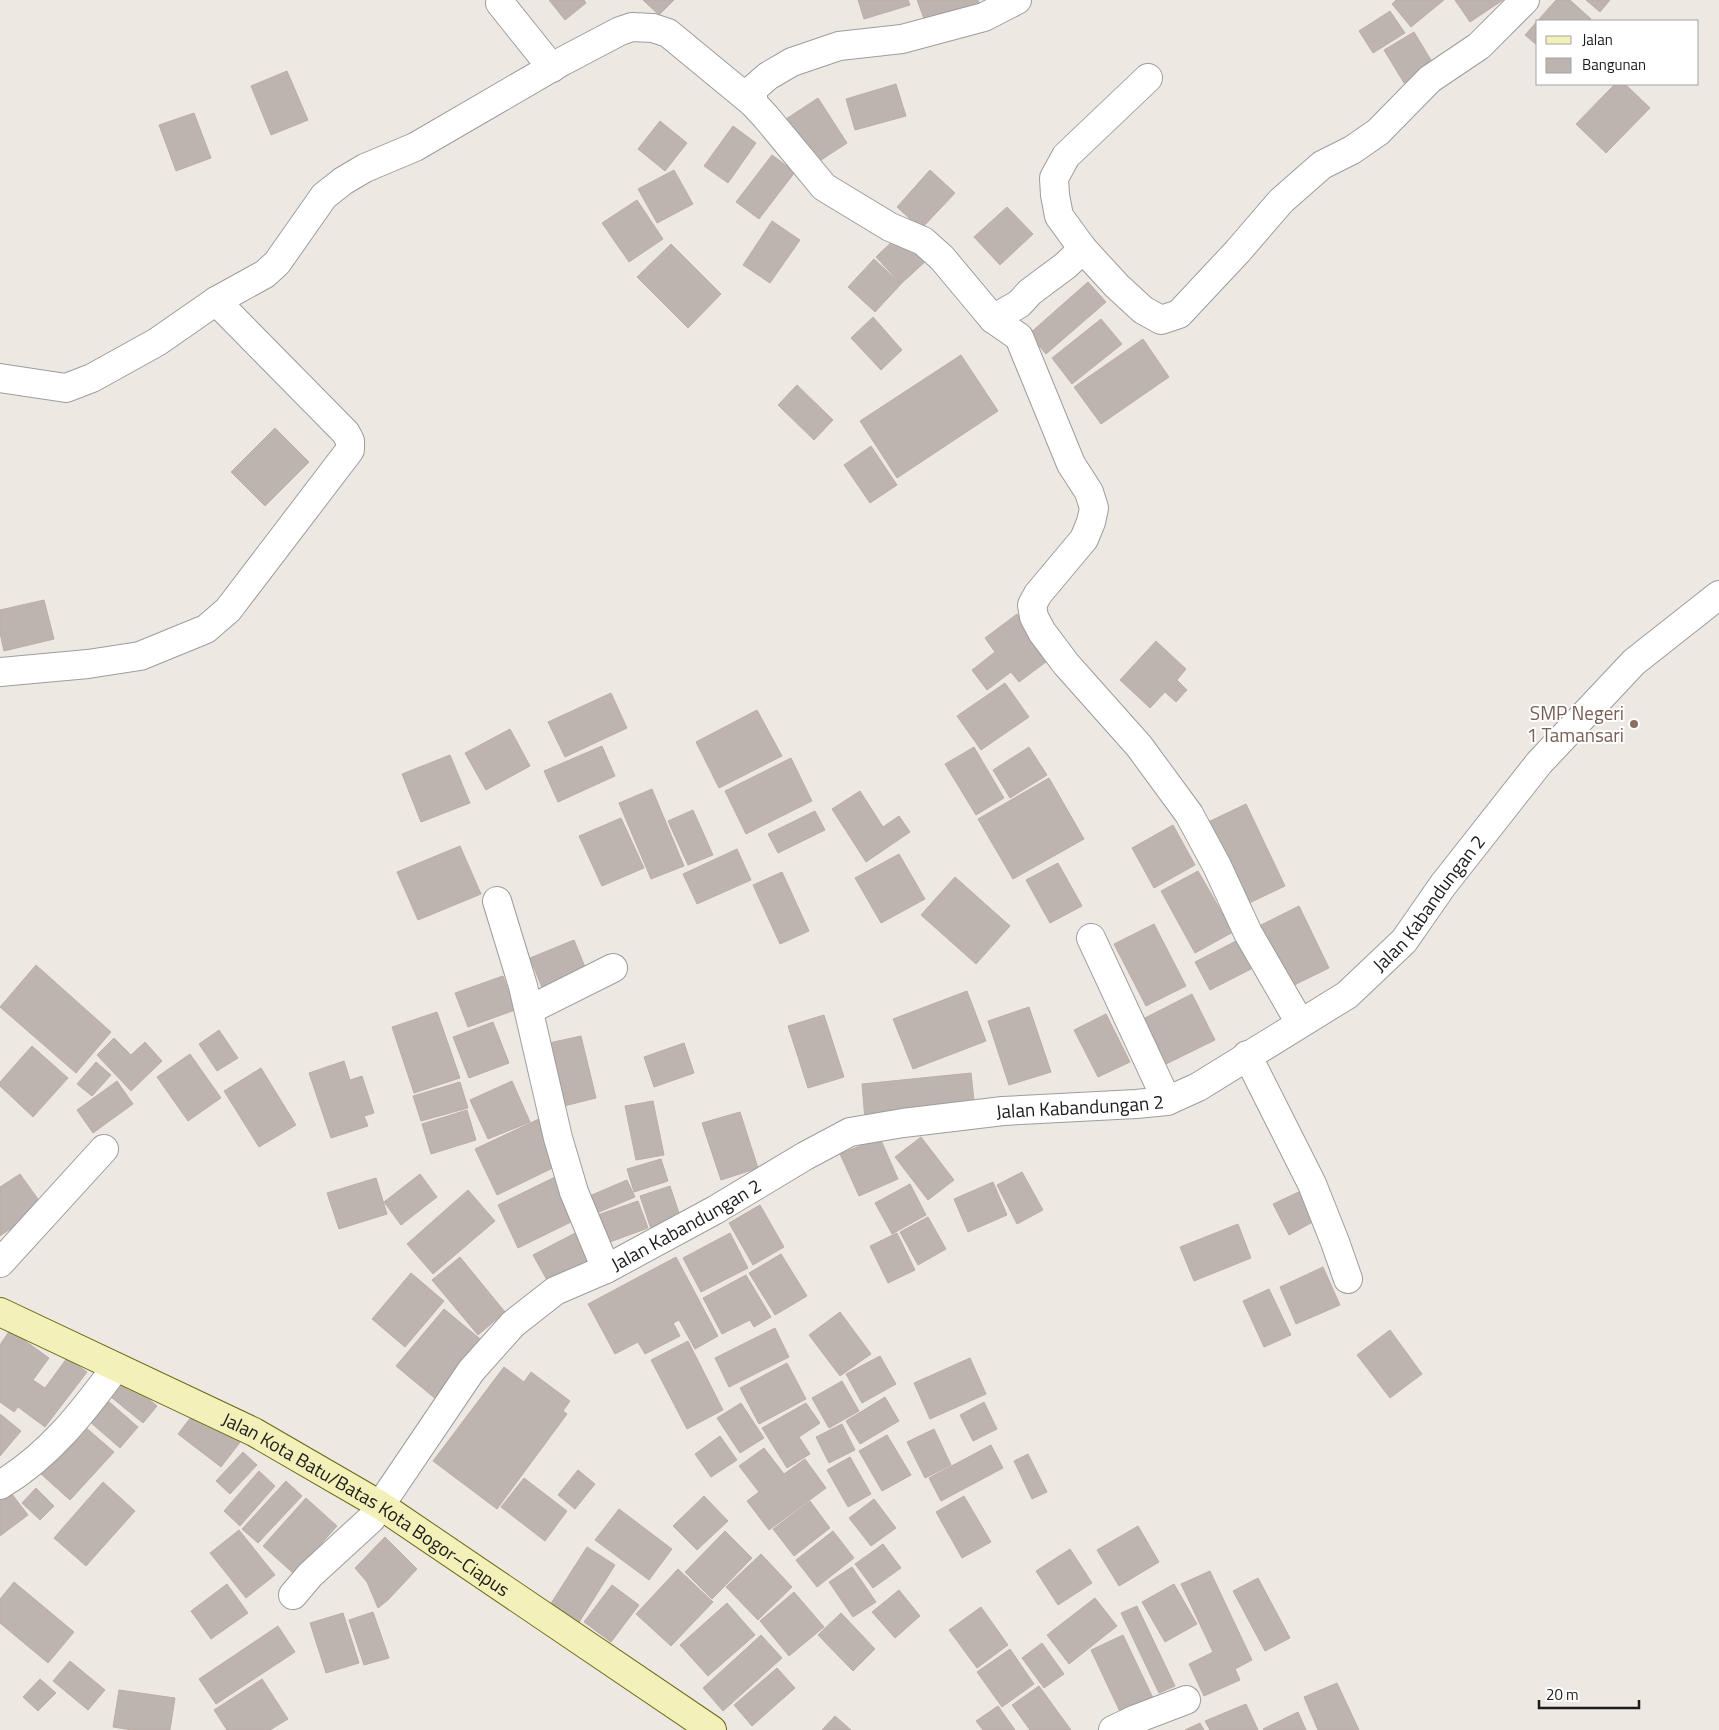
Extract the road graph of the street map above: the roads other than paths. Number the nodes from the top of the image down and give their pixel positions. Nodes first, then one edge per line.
1 (501, 0) edge
2 (1017, 0) edge
3 (1525, 0) edge
4 (552, 68) junction
5 (1148, 78) dead end
6 (752, 103) junction
7 (1083, 249) junction
8 (216, 301) junction
9 (993, 319) junction
10 (0, 378) edge
11 (1719, 595) edge
12 (0, 672) edge
13 (497, 901) dead end
14 (1091, 938) dead end
15 (613, 968) dead end
16 (529, 1010) junction
17 (1300, 1024) junction
18 (1247, 1055) junction
19 (1167, 1101) junction
20 (104, 1150) dead end
21 (0, 1262) edge
22 (606, 1269) junction
23 (1348, 1280) dead end
24 (0, 1312) edge
25 (116, 1367) junction
26 (0, 1485) edge
27 (380, 1505) junction
28 (293, 1595) dead end
29 (1186, 1700) dead end
30 (712, 1730) edge
31 (1113, 1730) edge

1 - 4 street
2 - 6 street
3 - 7 street
4 - 6 street
4 - 8 street
5 - 7 street
6 - 9 street
7 - 9 street
8 - 10 street
8 - 12 street
9 - 17 street
11 - 17 street, Jalan Kabandungan 2
13 - 16 street
14 - 19 street
15 - 16 street
16 - 22 street
17 - 18 street, Jalan Kabandungan 2
18 - 19 street, Jalan Kabandungan 2
18 - 23 street
19 - 22 street, Jalan Kabandungan 2
20 - 21 street
22 - 27 street, Jalan Kabandungan 2
24 - 25 main road, Jalan Kota Batu/Batas Kota Bogor–Ciapus
25 - 26 street
25 - 27 main road, Jalan Kota Batu/Batas Kota Bogor–Ciapus
27 - 28 street, Jalan Kabandungan 2
27 - 30 main road, Jalan Kota Batu/Batas Kota Bogor–Ciapus
29 - 31 street

